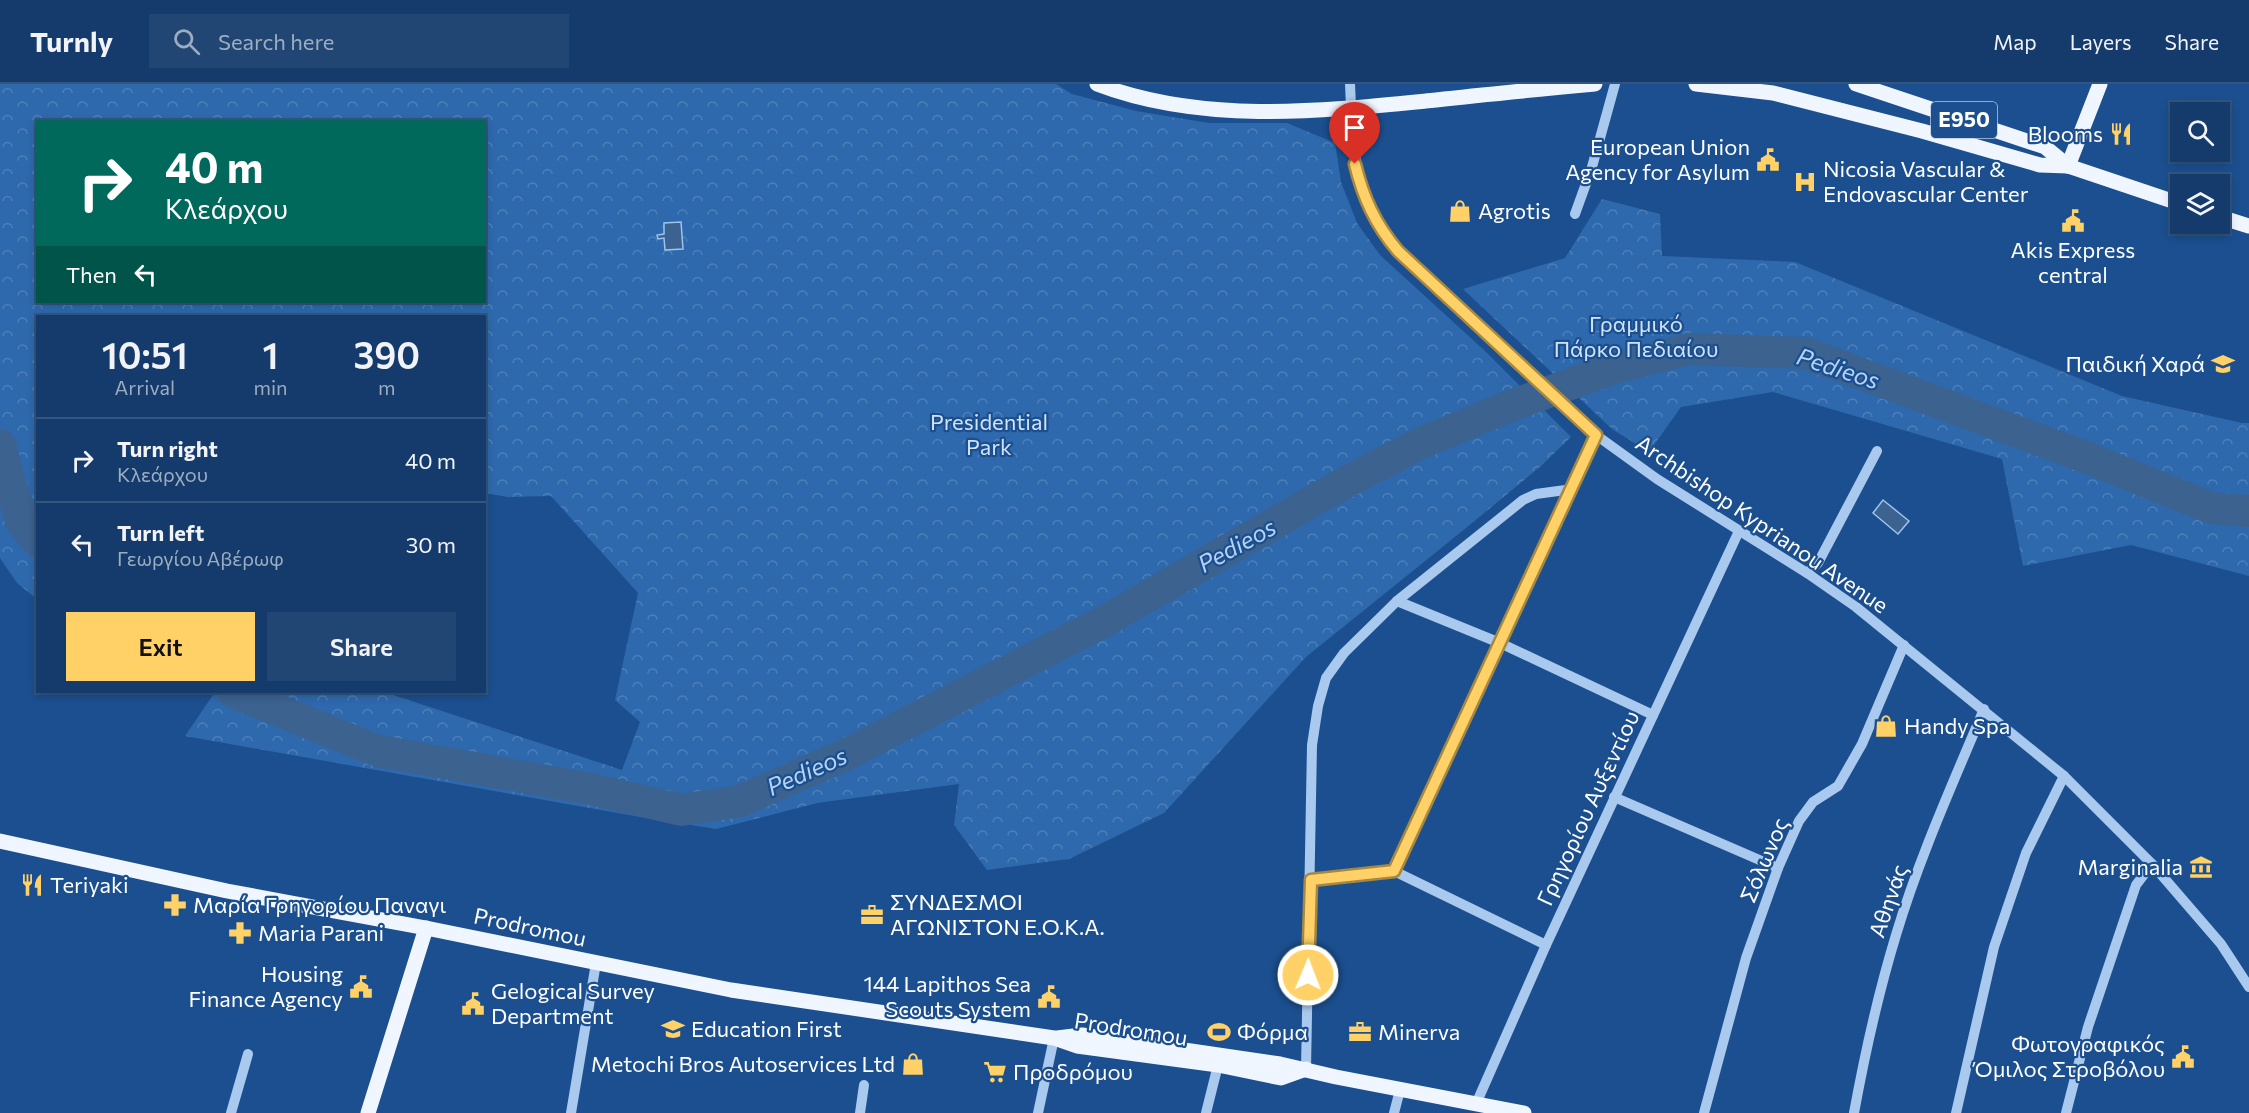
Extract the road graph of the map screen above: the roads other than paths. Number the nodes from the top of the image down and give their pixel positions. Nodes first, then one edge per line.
1 (1097, 84) edge
2 (1350, 84) edge
3 (1595, 84) edge
4 (1615, 84) edge
5 (1696, 84) edge
6 (1856, 84) edge
7 (2100, 84) edge
8 (1774, 89) edge
9 (1351, 109) junction
10 (2068, 166) junction
11 (2170, 200) edge
12 (1575, 214) dead end
13 (2230, 220) edge
14 (2249, 226) edge
15 (1596, 435) junction
16 (1876, 451) dead end
17 (1573, 489) junction
18 (1739, 531) junction
19 (1807, 573) junction
20 (1397, 601) junction
21 (1500, 643) junction
22 (1905, 645) junction
23 (1984, 709) junction
24 (1653, 715) junction
25 (2064, 776) junction
26 (1614, 797) junction
27 (0, 841) edge
28 (2152, 864) junction
29 (1778, 868) junction
30 (1394, 871) junction
31 (1311, 880) junction
32 (426, 928) junction
33 (1546, 945) junction
34 (596, 963) junction
35 (2249, 987) edge
36 (1054, 1038) junction
37 (248, 1054) dead end
38 (1218, 1065) junction
39 (1306, 1069) junction
40 (864, 1084) dead end
41 (1400, 1090) junction
42 (1476, 1104) junction
43 (231, 1113) edge
44 (368, 1113) edge
45 (571, 1113) edge
46 (860, 1113) edge
47 (1038, 1113) edge
48 (1206, 1113) edge
49 (1394, 1113) edge
50 (1524, 1113) edge
51 (1704, 1113) edge
52 (1854, 1113) edge
53 (1956, 1113) edge
54 (2066, 1113) edge

1 - 9 main road
2 - 9 street, Archbishop Kyprianou Avenue
3 - 9 main road
4 - 12 street
5 - 8 main road, E950
6 - 10 main road, E950
7 - 10 main road
8 - 10 main road, E950
9 - 15 street, Archbishop Kyprianou Avenue
10 - 11 main road
13 - 14 main road
15 - 17 street
15 - 18 street, Archbishop Kyprianou Avenue
16 - 19 street
17 - 20 street
17 - 21 street
18 - 19 street, Archbishop Kyprianou Avenue
18 - 24 street, Γρηγορίου Αυξεντίου
19 - 22 street, Archbishop Kyprianou Avenue
20 - 21 street
20 - 31 street
21 - 24 street
21 - 30 street
22 - 23 street, Archbishop Kyprianou Avenue
22 - 29 street, Σόλωνος
23 - 25 street, Archbishop Kyprianou Avenue
23 - 52 street, Αθηνάς
24 - 26 street, Γρηγορίου Αυξεντίου
25 - 28 street, Archbishop Kyprianou Avenue
25 - 53 street
26 - 29 street
26 - 33 street, Γρηγορίου Αυξεντίου
27 - 32 main road, Prodromou
28 - 35 street, Archbishop Kyprianou Avenue
28 - 54 street
29 - 51 street, Σόλωνος
30 - 31 street
30 - 33 street
31 - 39 street
32 - 34 main road, Prodromou
32 - 44 main road
33 - 42 street, Γρηγορίου Αυξεντίου
34 - 36 main road, Prodromou
34 - 45 street
36 - 38 main road, Prodromou
36 - 39 main road, Prodromou
36 - 47 street
37 - 43 street
38 - 39 main road, Prodromou
38 - 48 street
39 - 41 main road, Prodromou
40 - 46 street
41 - 42 main road, Prodromou
41 - 49 street
42 - 50 main road, Prodromou

